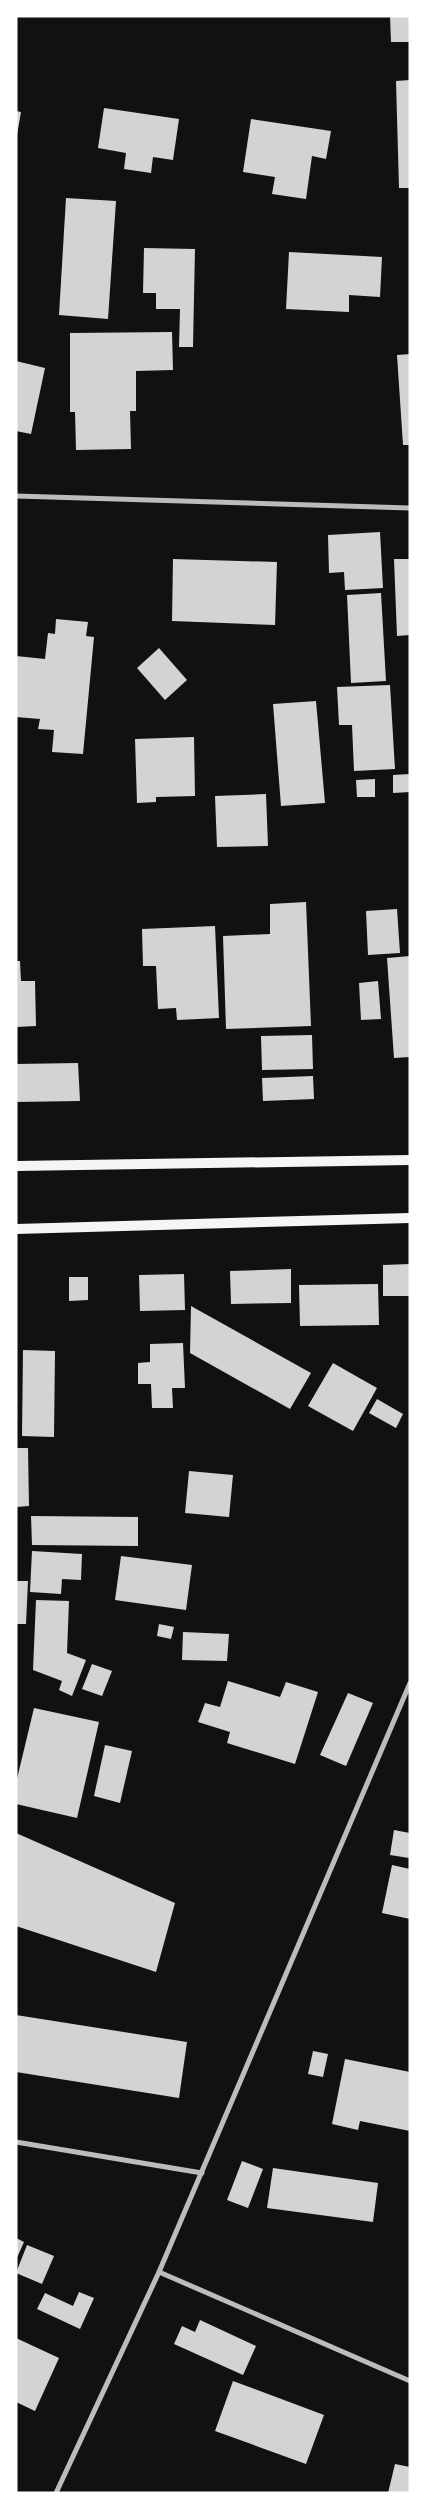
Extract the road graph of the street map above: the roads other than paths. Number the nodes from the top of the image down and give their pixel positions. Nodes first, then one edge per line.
1 (16, 496) edge
2 (410, 508) edge
3 (410, 1160) edge
4 (16, 1166) edge
5 (410, 1218) edge
6 (16, 1229) edge
7 (410, 1683) edge
8 (16, 2142) edge
9 (202, 2173) junction
10 (159, 2272) junction
11 (410, 2381) edge
12 (56, 2493) edge

1 - 2 street
3 - 4 main road
5 - 6 main road
7 - 9 street
8 - 9 street
9 - 10 street
10 - 11 street
10 - 12 street

